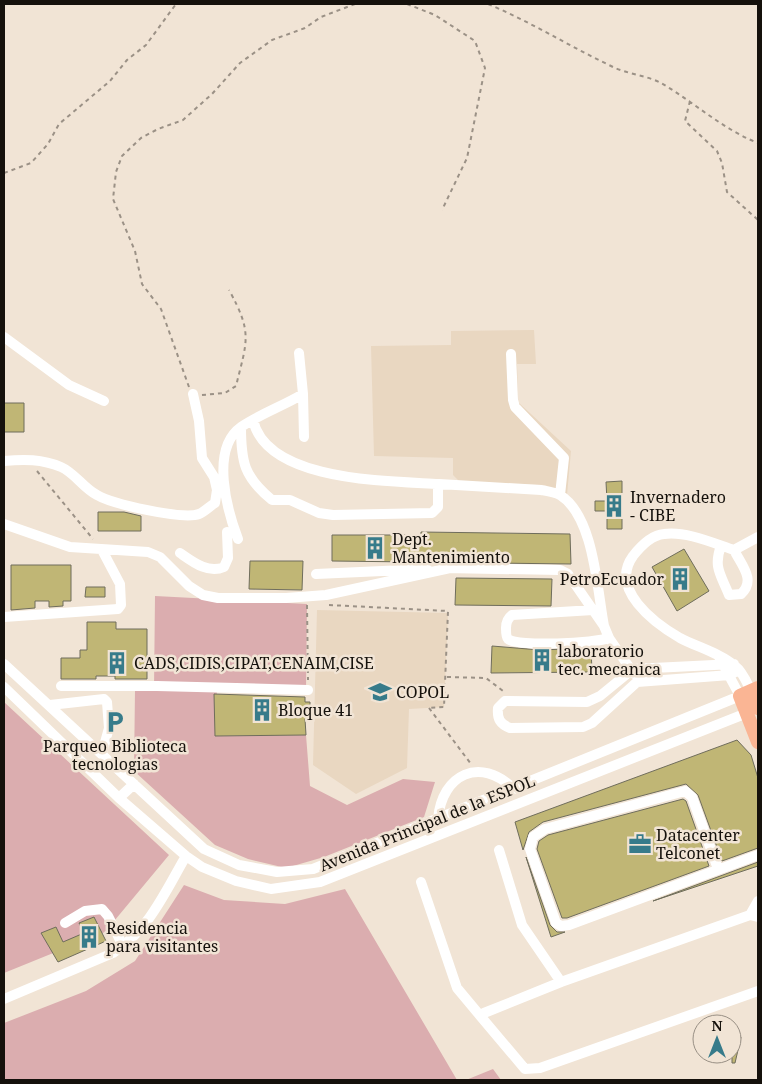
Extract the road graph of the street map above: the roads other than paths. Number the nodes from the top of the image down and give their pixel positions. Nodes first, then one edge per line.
1 (4, 337) edge
2 (299, 353) dead end
3 (511, 354) dead end
4 (193, 394) road end
5 (303, 394) junction
6 (104, 401) dead end
7 (253, 420) junction
8 (242, 427) junction
9 (304, 437) dead end
10 (4, 461) edge
11 (438, 484) junction
12 (560, 495) junction
13 (4, 524) edge
14 (227, 532) dead end
15 (758, 537) edge
16 (238, 539) dead end
17 (721, 546) junction
18 (102, 550) junction
19 (734, 550) junction
20 (180, 553) dead end
21 (450, 568) junction
22 (316, 574) dead end
23 (593, 610) junction
24 (4, 617) edge
25 (604, 626) junction
26 (609, 638) junction
27 (4, 664) edge
28 (729, 666) junction
29 (633, 669) junction
30 (637, 682) junction
31 (4, 686) edge
32 (61, 686) dead end
33 (308, 690) road end
34 (750, 692) edge
35 (39, 696) junction
36 (50, 706) junction
37 (29, 710) junction
38 (755, 710) edge
39 (758, 742) edge
40 (102, 753) junction
41 (134, 784) junction
42 (514, 789) junction
43 (119, 798) junction
44 (438, 819) junction
45 (500, 850) dead end
46 (210, 852) junction
47 (758, 855) edge
48 (186, 856) junction
49 (202, 867) junction
50 (718, 869) junction
51 (421, 882) dead end
52 (758, 901) edge
53 (754, 916) edge
54 (64, 923) dead end
55 (123, 946) junction
56 (561, 982) junction
57 (758, 991) edge
58 (4, 999) edge
59 (482, 1018) junction

1 - 6 street
2 - 5 street
3 - 12 street
4 - 10 street
5 - 7 street
5 - 9 street
7 - 8 street
7 - 11 street
8 - 11 street
8 - 16 street
11 - 12 street
12 - 25 street
13 - 18 street
14 - 20 street
15 - 19 street
17 - 19 street
17 - 19 street
17 - 28 street
18 - 21 street
18 - 24 street
21 - 22 street
21 - 23 street
23 - 25 street
23 - 26 street
25 - 26 street
26 - 29 street
27 - 35 street, Avenida Principal de la ESPOL
28 - 29 street
28 - 30 street
28 - 34 street
29 - 30 street
29 - 30 street
31 - 37 street, Avenida Principal de la ESPOL
32 - 33 street
34 - 38 main road
34 - 42 street, Avenida Principal de la ESPOL
35 - 36 street, Avenida Principal de la ESPOL
35 - 37 street
36 - 40 street, Avenida Principal de la ESPOL
36 - 40 street
37 - 43 street, Avenida Principal de la ESPOL
38 - 39 main road
38 - 49 street, Avenida Principal de la ESPOL
40 - 41 street, Avenida Principal de la ESPOL
41 - 43 street
41 - 46 street, Avenida Principal de la ESPOL
42 - 44 street, Avenida Principal de la ESPOL
42 - 44 street
43 - 48 street, Avenida Principal de la ESPOL
44 - 46 street, Avenida Principal de la ESPOL
45 - 56 street
46 - 49 street
47 - 50 street
48 - 49 street, Avenida Principal de la ESPOL
48 - 55 street
50 - 50 street
51 - 59 street
52 - 53 street
53 - 56 street
54 - 55 street
55 - 58 street
56 - 59 street
57 - 59 street

